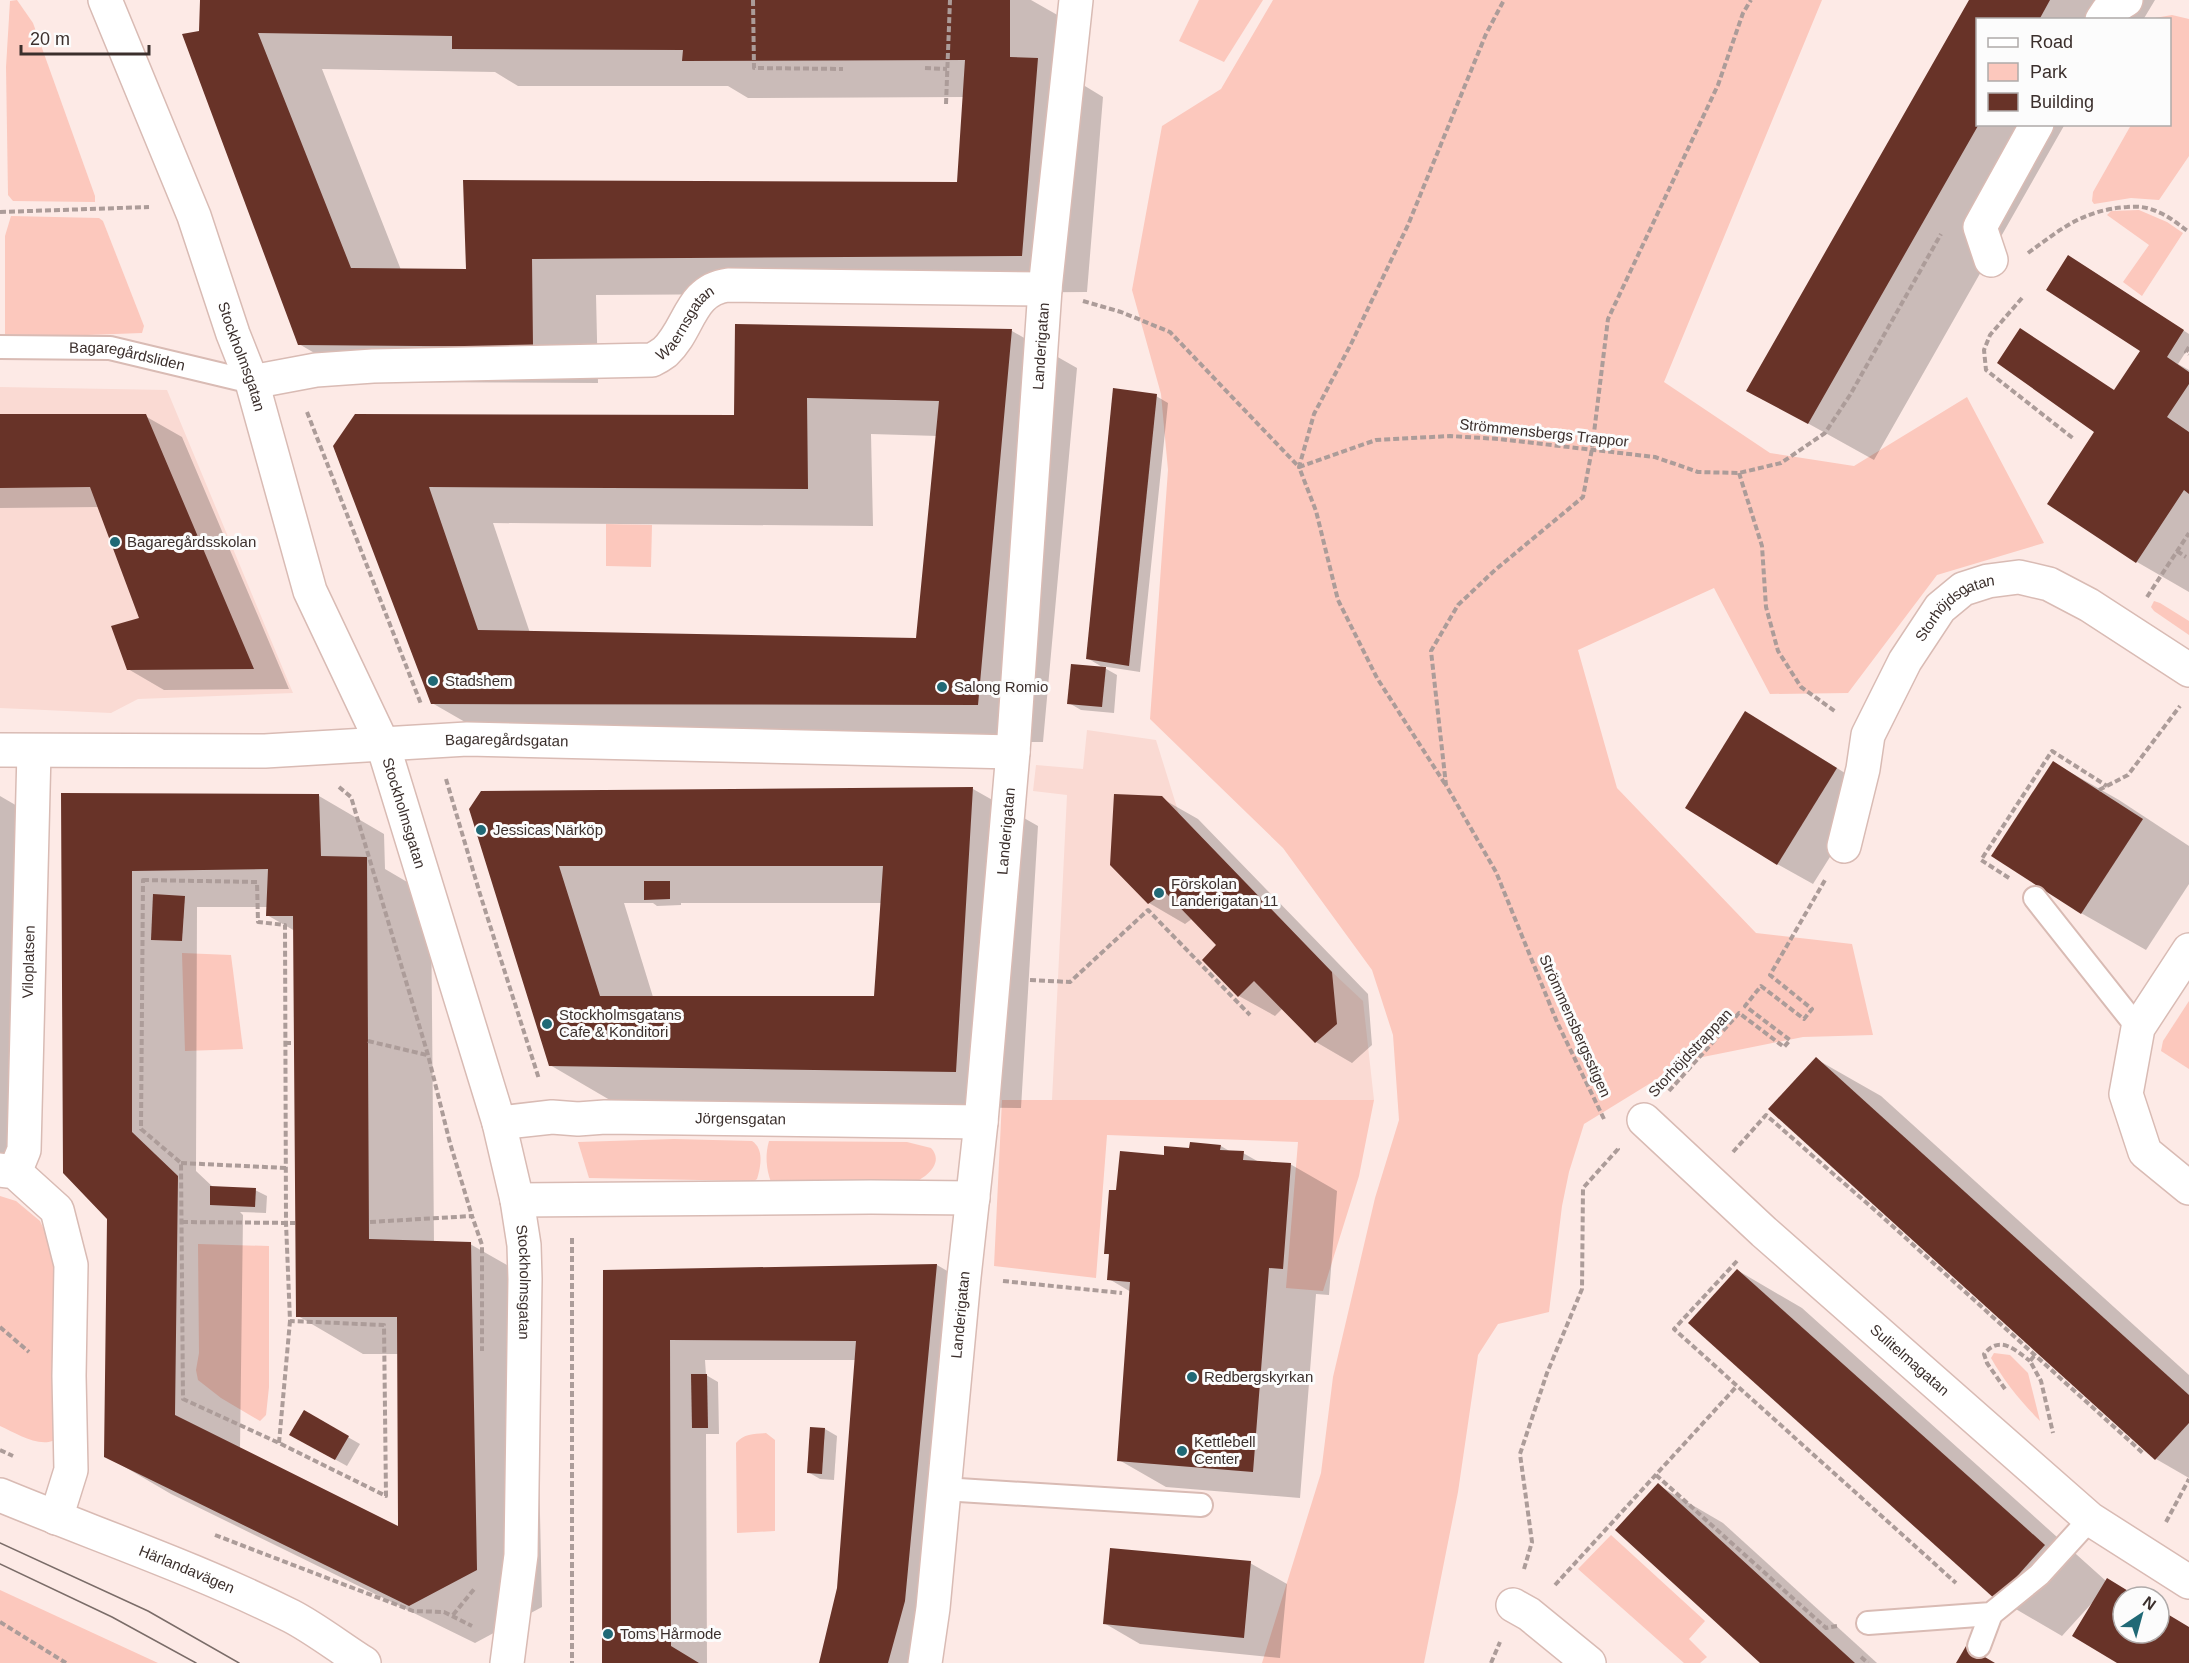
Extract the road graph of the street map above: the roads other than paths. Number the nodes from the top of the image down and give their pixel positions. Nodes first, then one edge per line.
1 (105, 0) edge
2 (1076, 0) edge
3 (2126, 0) edge
4 (2103, 18) edge
5 (2036, 126) edge
6 (2005, 260) road end
7 (1045, 289) junction
8 (0, 347) edge
9 (252, 382) junction
10 (2189, 670) edge
11 (383, 745) junction
12 (0, 750) edge
13 (34, 751) junction
14 (1013, 752) junction
15 (1844, 846) road end
16 (2035, 898) road end
17 (2189, 950) edge
18 (2138, 1028) junction
19 (1644, 1120) road end
20 (981, 1122) junction
21 (499, 1123) junction
22 (7, 1171) edge
23 (2189, 1188) edge
24 (973, 1198) junction
25 (517, 1200) junction
26 (943, 1489) junction
27 (0, 1496) edge
28 (1201, 1505) dead end
29 (56, 1518) junction
30 (2090, 1519) junction
31 (2189, 1582) edge
32 (1513, 1605) road end
33 (1991, 1614) junction
34 (1868, 1623) road end
35 (1979, 1646) dead end
36 (364, 1663) edge
37 (507, 1663) edge
38 (926, 1663) edge
39 (1589, 1663) edge

1 - 9 street, Stockholmsgatan
2 - 7 street, Landerigatan
3 - 4 street
5 - 6 street
7 - 9 street, Waernsgatan
7 - 14 street, Landerigatan
8 - 9 lane, Bagaregårdsliden
9 - 11 street, Stockholmsgatan
10 - 15 street, Storhöjdsgatan
11 - 13 street, Bagaregårdsgatan
11 - 14 street, Bagaregårdsgatan
11 - 21 street, Stockholmsgatan
12 - 13 street, Bagaregårdsgatan
13 - 22 street, Viloplatsen
14 - 20 street, Landerigatan
16 - 18 lane
17 - 18 street
18 - 23 street
19 - 30 street, Sulitelmagatan
20 - 21 street, Jörgensgatan
20 - 24 street, Landerigatan
21 - 25 street, Stockholmsgatan
22 - 29 street, Viloplatsen
24 - 25 street
24 - 26 street, Landerigatan
25 - 37 street, Stockholmsgatan
26 - 28 lane
26 - 38 street, Landerigatan
27 - 29 street, Härlandavägen
29 - 36 street, Härlandavägen
30 - 31 street, Sulitelmagatan
30 - 33 lane
32 - 39 street
33 - 34 lane
33 - 35 lane

